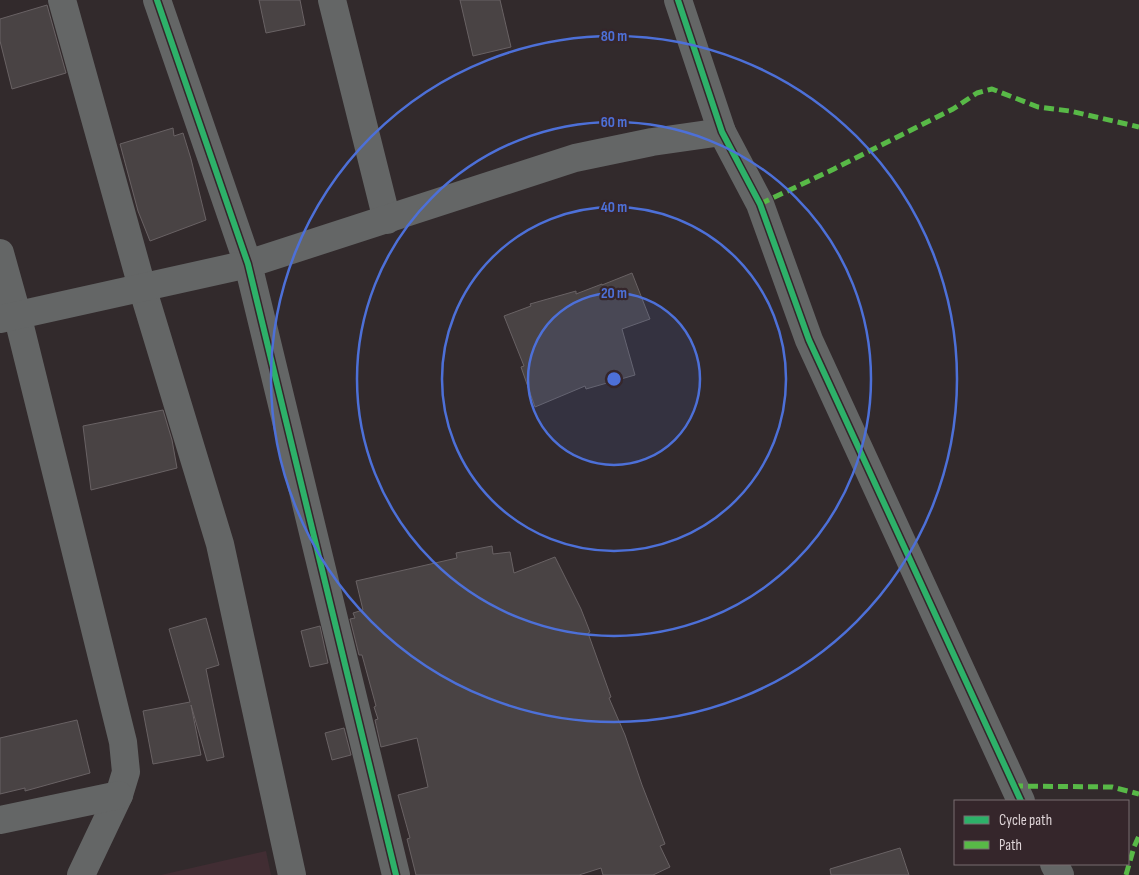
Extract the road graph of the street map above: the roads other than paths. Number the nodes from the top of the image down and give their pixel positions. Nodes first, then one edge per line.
1 (157, 0) edge
2 (332, 0) edge
3 (678, 0) edge
4 (70, 3) edge
5 (722, 132) junction
6 (387, 220) junction
7 (0, 253) edge
8 (248, 264) junction
9 (142, 287) junction
10 (9, 316) edge
11 (119, 795) junction
12 (1020, 800) edge
13 (0, 820) edge
14 (82, 875) edge
15 (292, 875) edge
16 (396, 875) edge

1 - 8 street
2 - 6 street
3 - 5 street
4 - 9 street
5 - 6 street
5 - 12 street
6 - 8 street
7 - 10 street
8 - 9 street
8 - 16 street
9 - 10 street
9 - 15 street
10 - 11 street
11 - 13 street
11 - 14 street

